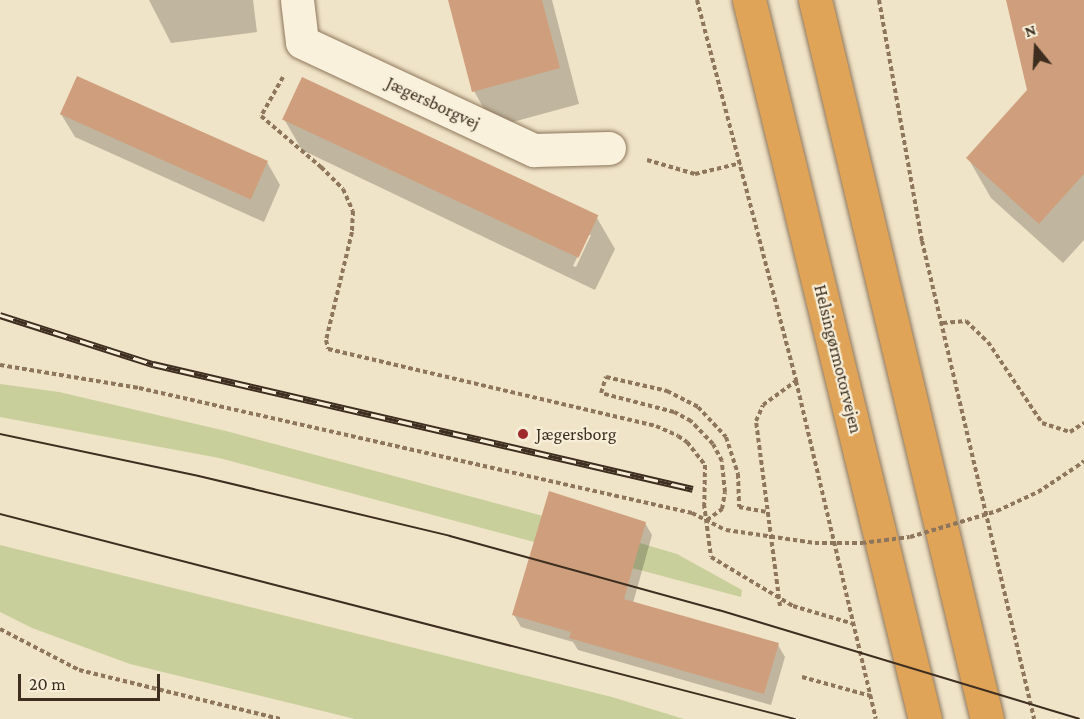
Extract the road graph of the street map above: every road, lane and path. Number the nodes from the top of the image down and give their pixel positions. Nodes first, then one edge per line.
1 (297, 0) edge
2 (698, 0) edge
3 (749, 0) edge
4 (815, 0) edge
5 (839, 0) edge
6 (879, 0) edge
7 (302, 42) junction
8 (609, 148) joint
9 (741, 163) junction
10 (854, 166) junction
11 (943, 323) junction
12 (0, 365) edge
13 (796, 381) junction
14 (1084, 423) edge
15 (1084, 460) edge
16 (766, 512) junction
17 (707, 520) junction
18 (778, 595) junction
19 (780, 606) dead end
20 (854, 624) junction
21 (0, 630) edge
22 (802, 677) dead end
23 (871, 697) junction
24 (280, 719) edge
25 (876, 719) edge
26 (925, 719) edge
27 (987, 719) edge
28 (1035, 719) edge

1 - 7 street
2 - 9 path
3 - 26 highway, Helsingørmotorvejen
4 - 10 highway
5 - 10 highway
6 - 11 path
7 - 8 street, Jægersborgvej
7 - 17 path
8 - 9 path
9 - 13 path
10 - 27 highway
11 - 14 path
11 - 28 path
12 - 17 path
13 - 16 path
13 - 20 path
15 - 17 path, bridge
16 - 17 path
16 - 18 path
17 - 18 path
18 - 19 path
18 - 20 path
20 - 23 path
21 - 24 path
22 - 23 path
23 - 25 path

